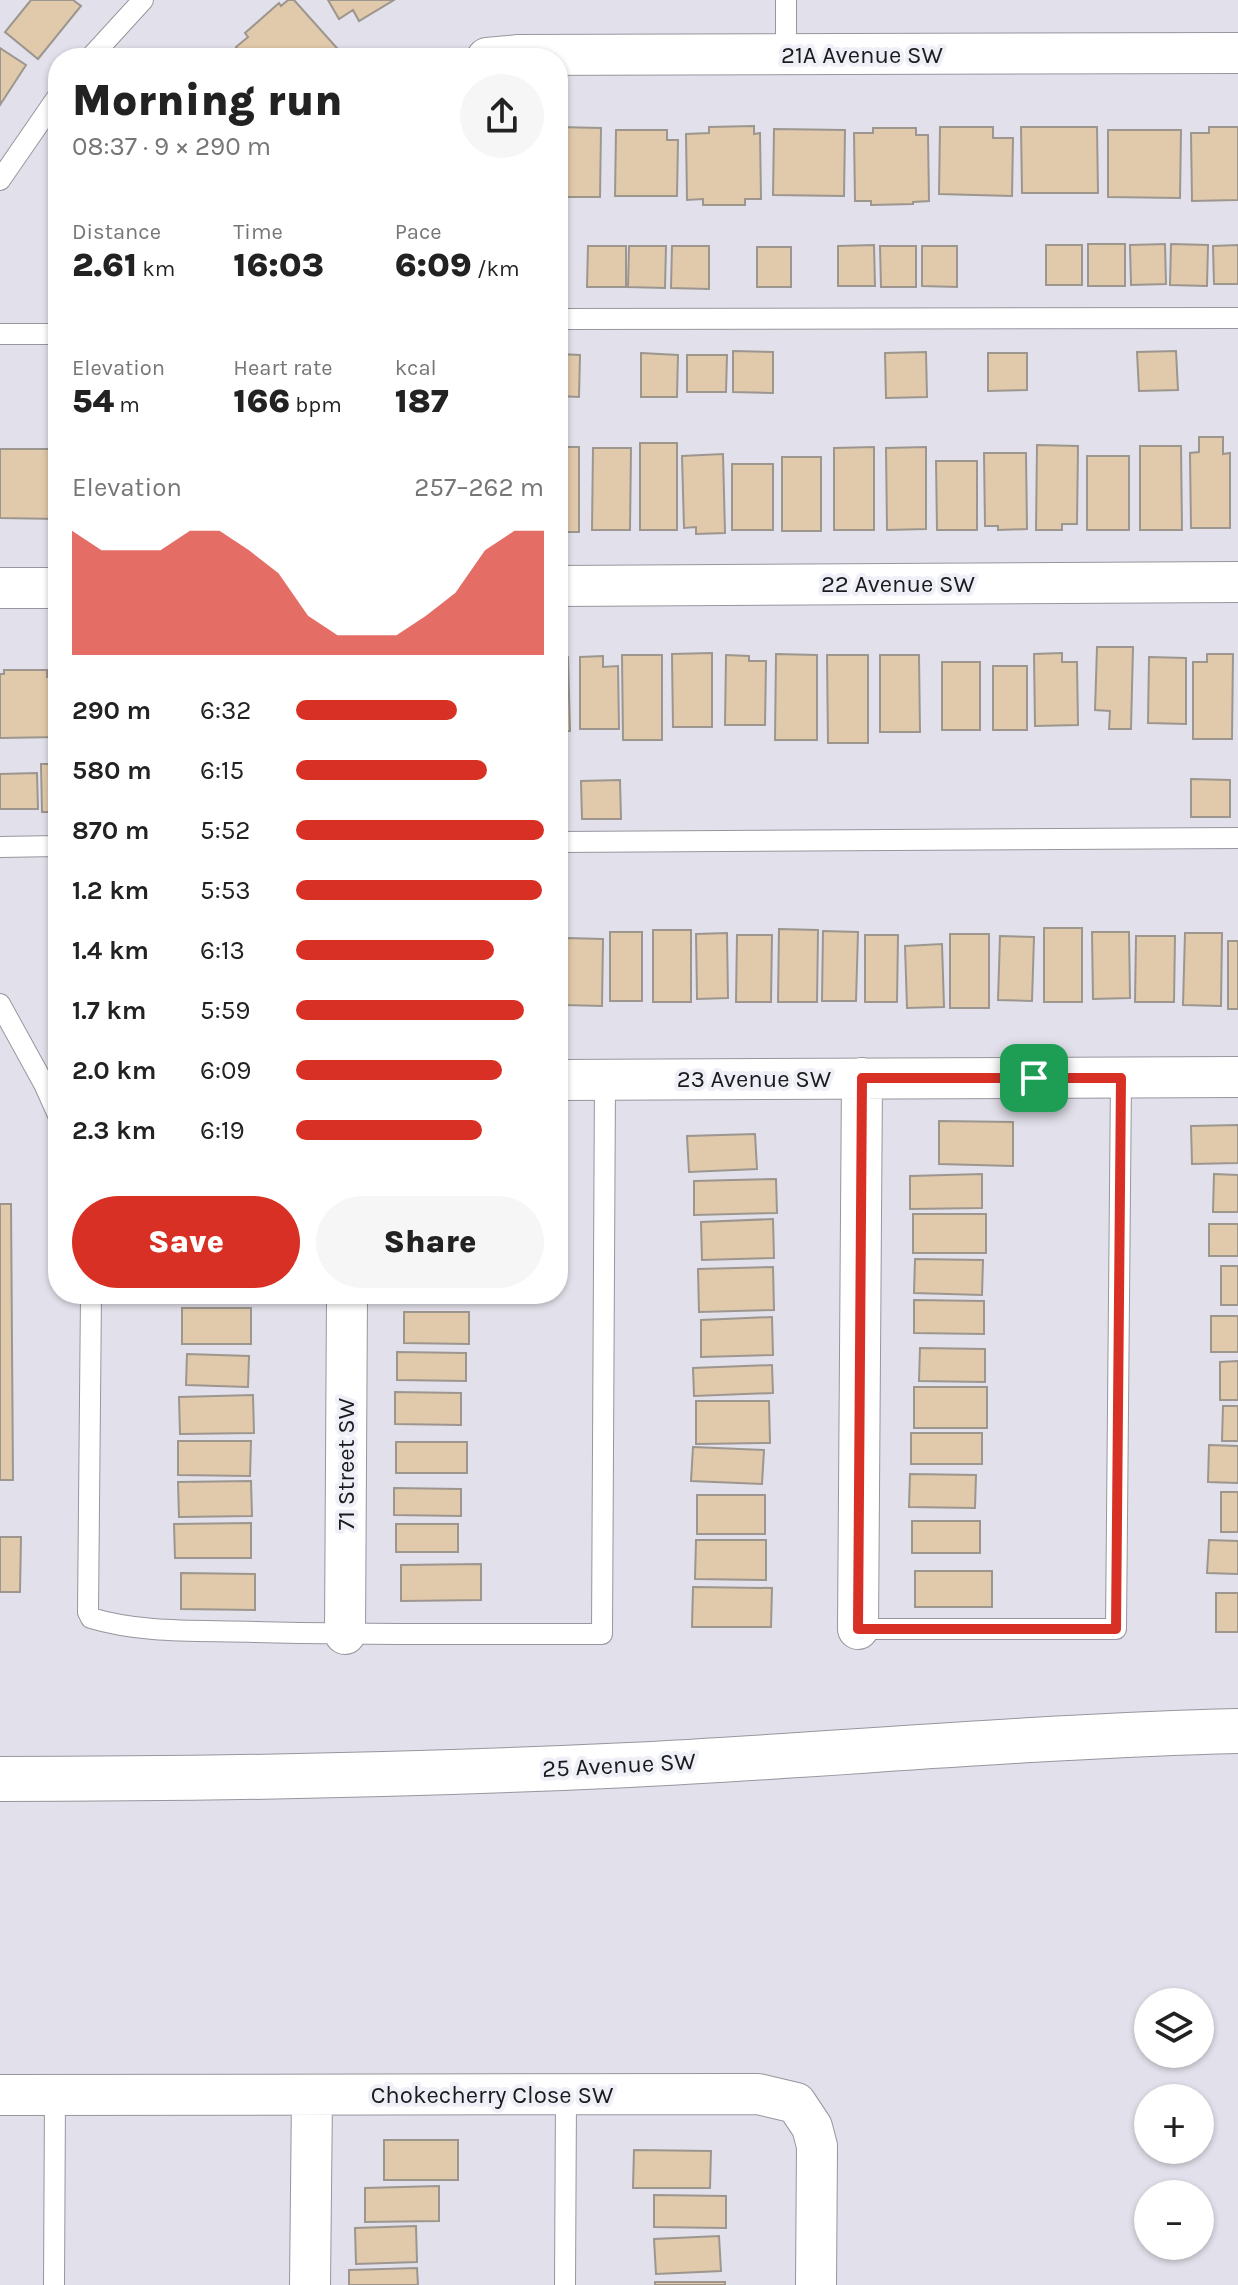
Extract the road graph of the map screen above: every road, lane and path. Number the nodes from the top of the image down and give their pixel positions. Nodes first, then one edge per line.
1 (143, 0) edge
2 (786, 0) edge
3 (99, 48) edge
4 (1238, 53) edge
5 (568, 55) edge
6 (786, 56) junction
7 (48, 110) edge
8 (0, 180) edge
9 (1238, 318) edge
10 (568, 319) edge
11 (0, 334) edge
12 (48, 334) edge
13 (1238, 582) edge
14 (568, 586) edge
15 (0, 588) edge
16 (48, 588) edge
17 (1238, 838) edge
18 (568, 842) edge
19 (48, 846) edge
20 (0, 847) edge
21 (0, 1004) edge
22 (1238, 1077) edge
23 (862, 1078) junction
24 (1121, 1078) junction
25 (605, 1079) junction
26 (568, 1080) edge
27 (48, 1093) edge
28 (91, 1304) edge
29 (347, 1304) edge
30 (858, 1629) joint
31 (345, 1634) junction
32 (1238, 1731) edge
33 (0, 1779) edge
34 (0, 2095) edge
35 (55, 2095) junction
36 (312, 2095) junction
37 (566, 2095) junction
38 (54, 2285) edge
39 (310, 2285) edge
40 (565, 2285) edge
41 (816, 2285) edge

1 - 3 lane
2 - 6 lane
4 - 6 street, 21A Avenue SW
5 - 6 street, 21A Avenue SW
7 - 8 lane
9 - 10 lane
11 - 12 lane
13 - 14 street, 22 Avenue SW
15 - 16 street
17 - 18 lane
19 - 20 lane
21 - 27 lane
22 - 24 street, 23 Avenue SW
23 - 24 street, 23 Avenue SW
23 - 25 street, 23 Avenue SW
23 - 30 street
24 - 30 lane
25 - 26 street, 23 Avenue SW
25 - 31 lane
28 - 31 lane
29 - 31 street, 71 Street SW
32 - 33 main road, 25 Avenue SW
34 - 35 street, Chokecherry Close SW
35 - 36 street, Chokecherry Close SW
35 - 38 lane
36 - 37 street, Chokecherry Close SW
36 - 39 street
37 - 40 lane
37 - 41 street, Chokecherry Close SW

